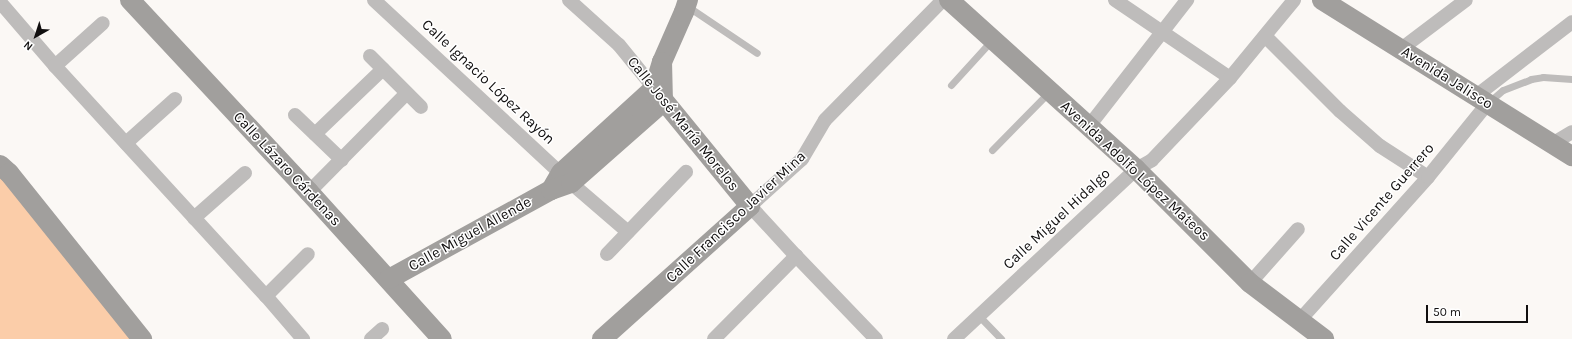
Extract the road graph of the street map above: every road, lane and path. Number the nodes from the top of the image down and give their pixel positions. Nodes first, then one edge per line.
1 (130, 0) edge
2 (374, 0) edge
3 (569, 0) edge
4 (943, 0) edge
5 (948, 0) edge
6 (1115, 0) edge
7 (1186, 0) edge
8 (1294, 0) edge
9 (1322, 0) edge
10 (1466, 0) edge
11 (0, 2) edge
12 (687, 3) edge
13 (1572, 22) edge
14 (103, 23) dead end
15 (1163, 32) junction
16 (1265, 36) junction
17 (992, 40) junction
18 (1401, 49) junction
19 (757, 52) dead end
20 (370, 56) dead end
21 (55, 66) junction
22 (383, 69) junction
23 (1230, 78) junction
24 (1572, 79) edge
25 (951, 85) dead end
26 (1049, 91) junction
27 (408, 93) junction
28 (659, 95) junction
29 (175, 99) dead end
30 (1482, 100) junction
31 (421, 107) dead end
32 (295, 115) dead end
33 (1089, 126) junction
34 (1572, 132) edge
35 (315, 134) junction
36 (126, 143) junction
37 (1552, 144) junction
38 (992, 150) dead end
39 (1572, 156) edge
40 (342, 160) junction
41 (0, 165) edge
42 (1136, 168) junction
43 (686, 172) dead end
44 (245, 174) dead end
45 (566, 178) junction
46 (1428, 178) junction
47 (309, 192) junction
48 (750, 206) junction
49 (194, 218) junction
50 (1298, 229) dead end
51 (628, 232) junction
52 (308, 254) dead end
53 (607, 254) dead end
54 (796, 256) junction
55 (389, 279) junction
56 (1250, 283) junction
57 (266, 296) junction
58 (979, 316) junction
59 (1299, 321) junction
60 (382, 329) dead end
61 (142, 339) edge
62 (303, 339) edge
63 (371, 339) edge
64 (442, 339) edge
65 (602, 339) edge
66 (714, 339) edge
67 (876, 339) edge
68 (954, 339) edge
69 (1001, 339) edge
70 (1324, 339) edge

1 - 47 main road, Calle Lázaro Cárdenas
2 - 45 street, Calle Ignacio López Rayón
3 - 28 street, Calle José María Morelos
4 - 48 street, Calle Francisco Javier Mina
5 - 17 main road, Avenida Adolfo López Mateos
6 - 15 street
7 - 15 street
8 - 16 street, Calle Miguel Hidalgo
9 - 18 main road, Avenida Jalisco
10 - 18 street
11 - 21 street
12 - 19 lane
12 - 28 main road
13 - 30 street, Calle Vicente Guerrero
14 - 21 street
15 - 23 street
15 - 33 street
16 - 23 street, Calle Miguel Hidalgo
16 - 46 street
17 - 25 lane
17 - 26 main road, Avenida Adolfo López Mateos
18 - 30 main road, Avenida Jalisco
20 - 22 street
21 - 36 street
22 - 27 street
22 - 35 street
23 - 42 street, Calle Miguel Hidalgo
24 - 30 lane
26 - 33 main road, Avenida Adolfo López Mateos
26 - 38 lane
27 - 31 street
27 - 40 street
28 - 45 main road, Calle Miguel Allende
28 - 48 main road, Calle José María Morelos
29 - 36 street
30 - 37 main road, Avenida Jalisco
30 - 46 street, Calle Vicente Guerrero
32 - 35 street
33 - 42 main road, Avenida Adolfo López Mateos
34 - 37 street
35 - 40 street
36 - 49 street
37 - 39 main road, Avenida Jalisco
40 - 47 street
41 - 61 main road
42 - 56 main road, Avenida Adolfo López Mateos
42 - 58 street, Calle Miguel Hidalgo
43 - 51 street
44 - 49 street
45 - 51 street, Calle Ignacio López Rayón
45 - 55 main road, Calle Miguel Allende
46 - 59 street, Calle Vicente Guerrero
47 - 55 main road, Calle Lázaro Cárdenas
48 - 54 street, Calle José María Morelos
48 - 65 main road, Calle Francisco Javier Mina
49 - 57 street
50 - 56 street
51 - 53 street
52 - 57 street
54 - 66 street
54 - 67 street, Calle José María Morelos
55 - 64 main road, Calle Lázaro Cárdenas
56 - 59 main road, Avenida Adolfo López Mateos
57 - 62 street
58 - 68 street, Calle Miguel Hidalgo
58 - 69 lane
59 - 70 main road, Avenida Adolfo López Mateos
60 - 63 street

